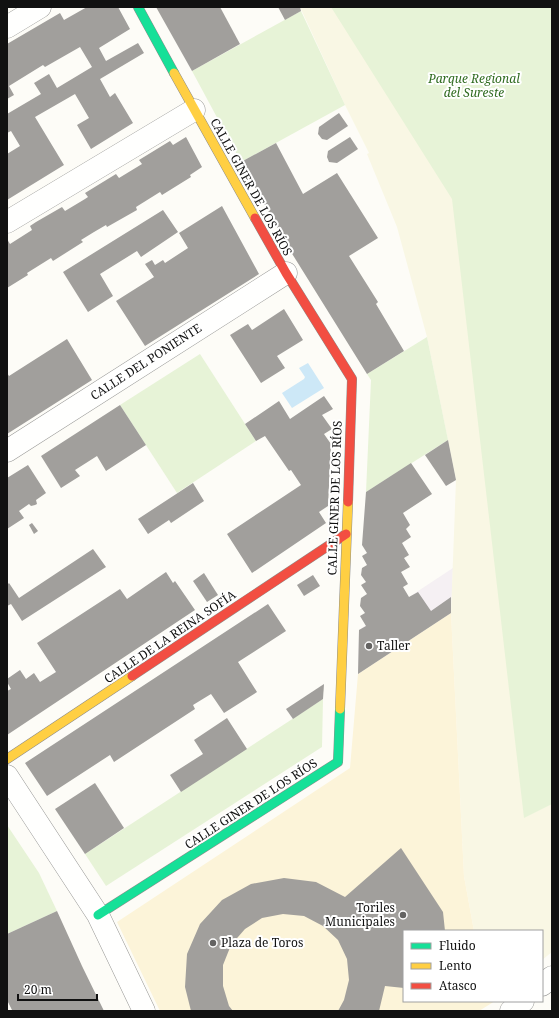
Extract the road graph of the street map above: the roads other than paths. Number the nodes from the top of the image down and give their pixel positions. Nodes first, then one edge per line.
1 (40, 7) edge
2 (138, 7) edge
3 (7, 27) edge
4 (194, 110) junction
5 (7, 222) edge
6 (286, 273) junction
7 (7, 451) edge
8 (346, 534) junction
9 (7, 759) edge
10 (7, 776) edge
11 (98, 915) junction
12 (552, 977) edge
13 (543, 984) edge
14 (522, 1002) edge
15 (144, 1011) edge
16 (511, 1011) edge

1 - 3 street
2 - 4 street, CALLE GINER DE LOS RÍOS
4 - 5 street
4 - 6 street, CALLE GINER DE LOS RÍOS
6 - 7 street, CALLE DEL PONIENTE
6 - 8 street, CALLE GINER DE LOS RÍOS
8 - 9 street, CALLE DE LA REINA SOFÍA
8 - 11 street, CALLE GINER DE LOS RÍOS
10 - 11 street
11 - 15 street
12 - 13 street
14 - 16 street

